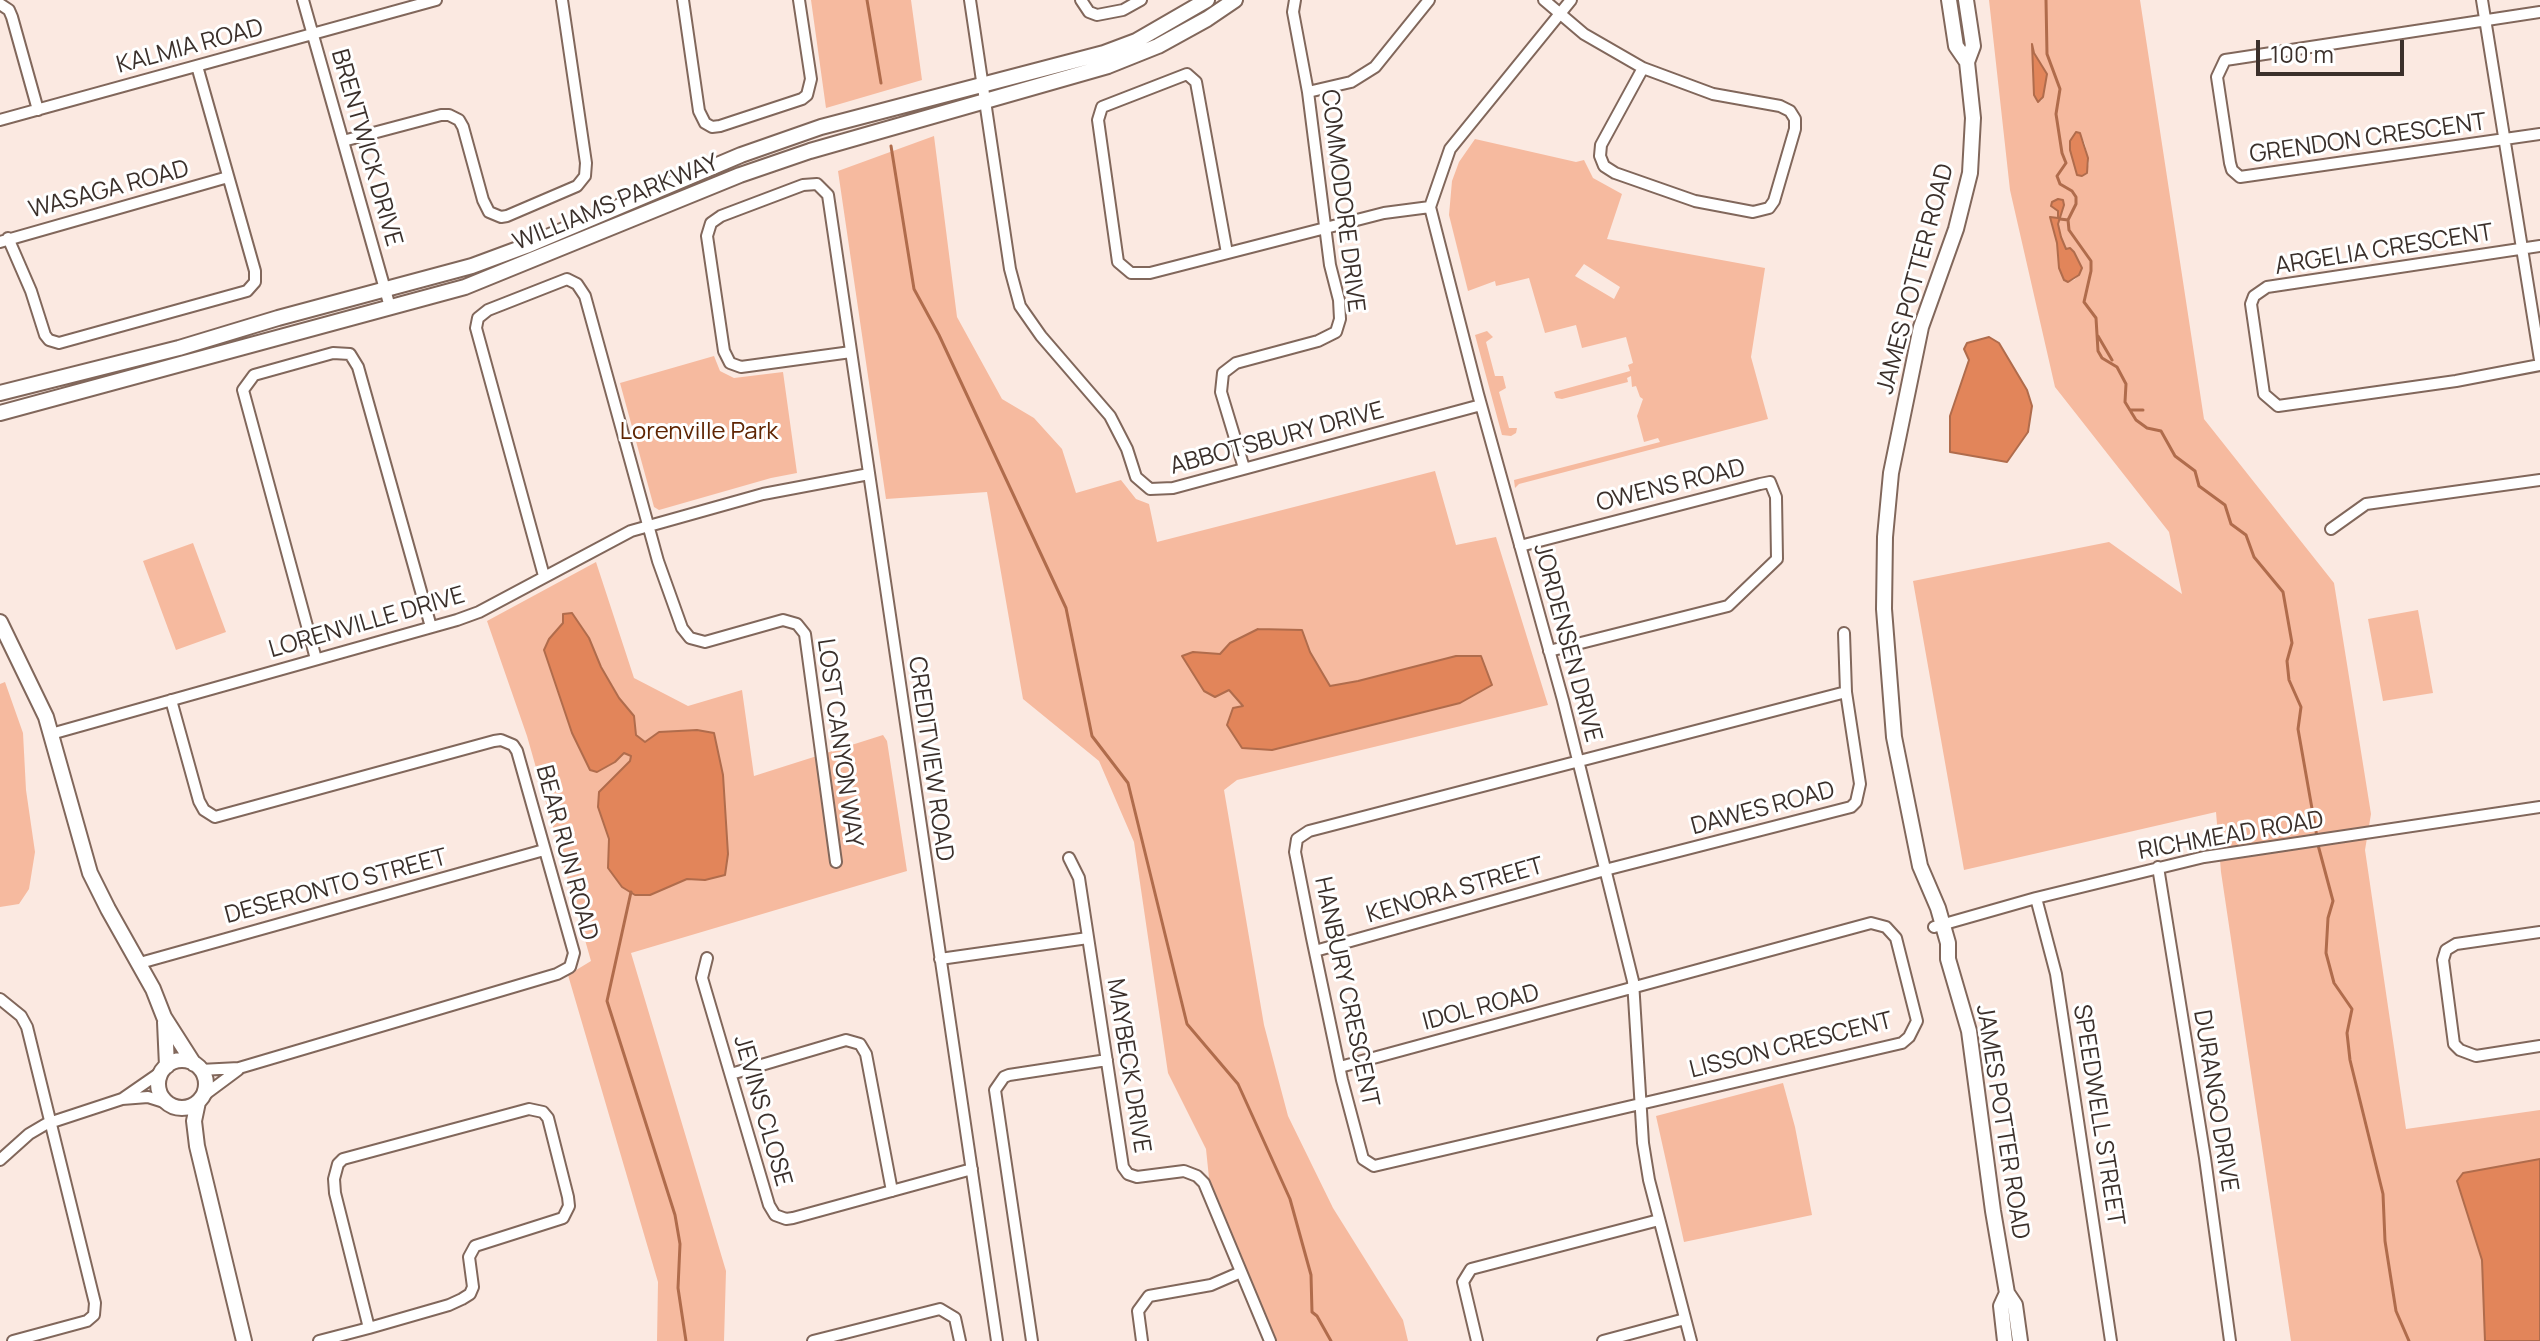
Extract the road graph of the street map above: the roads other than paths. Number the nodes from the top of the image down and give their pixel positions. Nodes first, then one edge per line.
1 (303, 0) edge
2 (436, 0) edge
3 (562, 0) edge
4 (683, 0) edge
5 (799, 0) edge
6 (970, 0) edge
7 (1081, 0) edge
8 (1141, 0) edge
9 (1207, 0) edge
10 (1235, 0) edge
11 (1295, 0) edge
12 (1429, 0) edge
13 (1544, 0) edge
14 (1571, 0) edge
15 (1949, 0) edge
16 (1966, 0) edge
17 (2482, 0) edge
18 (0, 4) edge
19 (2540, 12) edge
20 (1559, 14) junction
21 (2486, 22) junction
22 (313, 34) junction
23 (1967, 62) junction
24 (197, 66) junction
25 (1643, 68) junction
26 (982, 83) junction
27 (1308, 92) junction
28 (984, 100) junction
29 (38, 110) junction
30 (0, 120) edge
31 (2540, 134) edge
32 (2504, 140) junction
33 (343, 141) junction
34 (228, 177) junction
35 (1430, 207) junction
36 (1325, 228) junction
37 (4, 240) edge
38 (2540, 246) edge
39 (2522, 249) junction
40 (1227, 253) junction
41 (385, 289) junction
42 (390, 307) junction
43 (851, 352) junction
44 (2540, 363) edge
45 (0, 393) edge
46 (1481, 405) junction
47 (0, 413) edge
48 (1244, 468) junction
49 (869, 474) junction
50 (2540, 480) edge
51 (648, 526) junction
52 (2331, 529) dead end
53 (1520, 546) junction
54 (544, 576) junction
55 (0, 622) edge
56 (431, 627) junction
57 (1844, 633) dead end
58 (1549, 651) junction
59 (316, 659) junction
60 (1846, 692) junction
61 (171, 700) junction
62 (51, 734) junction
63 (1579, 760) junction
64 (2540, 807) edge
65 (544, 850) junction
66 (1069, 858) dead end
67 (836, 862) dead end
68 (2158, 867) junction
69 (1605, 870) junction
70 (2036, 898) junction
71 (1938, 926) junction
72 (2540, 932) edge
73 (1088, 938) junction
74 (1315, 951) junction
75 (707, 958) dead end
76 (940, 959) junction
77 (140, 963) junction
78 (1634, 986) junction
79 (0, 999) edge
80 (164, 1017) junction
81 (2540, 1046) edge
82 (1107, 1060) junction
83 (197, 1067) junction
84 (1340, 1067) junction
85 (239, 1068) junction
86 (164, 1069) junction
87 (731, 1074) junction
88 (122, 1099) junction
89 (200, 1099) junction
90 (1640, 1103) junction
91 (171, 1105) junction
92 (53, 1122) junction
93 (197, 1146) junction
94 (0, 1160) edge
95 (972, 1169) junction
96 (892, 1191) junction
97 (1659, 1220) junction
98 (1241, 1272) junction
99 (2007, 1293) junction
100 (1685, 1319) junction
101 (369, 1328) junction
102 (13, 1341) edge
103 (244, 1341) edge
104 (319, 1341) edge
105 (813, 1341) edge
106 (960, 1341) edge
107 (997, 1341) edge
108 (1032, 1341) edge
109 (1142, 1341) edge
110 (1270, 1341) edge
111 (1477, 1341) edge
112 (1603, 1341) edge
113 (1691, 1341) edge
114 (2005, 1341) edge
115 (2020, 1341) edge
116 (2111, 1341) edge
117 (2230, 1341) edge

1 - 22 street, BRENTWICK DRIVE
2 - 22 street, KALMIA ROAD
3 - 33 street
4 - 5 street
6 - 26 street, ABBOTSBURY DRIVE
7 - 8 street
9 - 26 main road, WILLIAMS PARKWAY
10 - 28 main road, WILLIAMS PARKWAY
11 - 27 street, COMMODORE DRIVE
12 - 27 street
13 - 20 street
14 - 20 street
15 - 23 main road, JAMES POTTER ROAD
16 - 23 main road, JAMES POTTER ROAD
17 - 21 street
18 - 29 street
19 - 21 street
20 - 25 street
20 - 35 street
21 - 32 street
21 - 32 street, GRENDON CRESCENT
22 - 24 street, KALMIA ROAD
22 - 33 street, BRENTWICK DRIVE
23 - 71 main road, JAMES POTTER ROAD
24 - 29 street, KALMIA ROAD
24 - 34 street
25 - 25 street
26 - 28 street, ABBOTSBURY DRIVE
26 - 41 main road, WILLIAMS PARKWAY
27 - 36 street, COMMODORE DRIVE
28 - 42 main road, WILLIAMS PARKWAY
28 - 48 street, ABBOTSBURY DRIVE
29 - 30 street, KALMIA ROAD
31 - 32 street
32 - 39 street
33 - 41 street, BRENTWICK DRIVE
34 - 37 street, WASAGA ROAD
34 - 37 street
35 - 36 street
35 - 46 street, JORDENSEN DRIVE
36 - 40 street
36 - 48 street, COMMODORE DRIVE
38 - 39 street
39 - 44 street
39 - 44 street, ARGELIA CRESCENT
40 - 40 street
41 - 42 street, BRENTWICK DRIVE
41 - 45 main road, WILLIAMS PARKWAY
42 - 47 main road, WILLIAMS PARKWAY
43 - 43 street, CREDITVIEW ROAD
43 - 49 street, CREDITVIEW ROAD
46 - 48 street, ABBOTSBURY DRIVE
46 - 53 street, JORDENSEN DRIVE
49 - 51 street, LORENVILLE DRIVE
49 - 76 street, CREDITVIEW ROAD
50 - 52 street
51 - 54 street, LORENVILLE DRIVE
51 - 54 street
51 - 67 street, LOST CANYON WAY
53 - 58 street, JORDENSEN DRIVE
53 - 58 street, OWENS ROAD
54 - 56 street, LORENVILLE DRIVE
55 - 62 main road
56 - 59 street, LORENVILLE DRIVE
56 - 59 street
57 - 60 street, DAWES ROAD
58 - 63 street, JORDENSEN DRIVE
59 - 61 street, LORENVILLE DRIVE
60 - 63 street
60 - 69 street, DAWES ROAD
61 - 62 street, LORENVILLE DRIVE
61 - 65 street, BEAR RUN ROAD
62 - 77 main road
63 - 69 street, JORDENSEN DRIVE
63 - 74 street, HANBURY CRESCENT
64 - 68 street, RICHMEAD ROAD
65 - 77 street, DESERONTO STREET
65 - 85 street, BEAR RUN ROAD
66 - 73 street, MAYBECK DRIVE
68 - 70 street, RICHMEAD ROAD
68 - 117 street, DURANGO DRIVE
69 - 74 street, KENORA STREET
69 - 78 street, JORDENSEN DRIVE
70 - 71 street, RICHMEAD ROAD
70 - 116 street, SPEEDWELL STREET
71 - 99 main road, JAMES POTTER ROAD
72 - 81 street
73 - 76 street
73 - 82 street, MAYBECK DRIVE
74 - 84 street, HANBURY CRESCENT
75 - 87 street, JEVINS CLOSE
76 - 95 street, CREDITVIEW ROAD
77 - 80 main road
78 - 84 street, IDOL ROAD
78 - 90 street, JORDENSEN DRIVE
78 - 90 street, LISSON CRESCENT
79 - 92 street
80 - 83 main road
80 - 86 main road
82 - 98 street, MAYBECK DRIVE
82 - 108 street
83 - 85 street, BEAR RUN ROAD
83 - 86 main road
83 - 89 main road
84 - 90 street, HANBURY CRESCENT
85 - 89 street, BEAR RUN ROAD
86 - 88 street
86 - 91 main road
87 - 96 street, JEVINS CLOSE
87 - 96 street
88 - 91 street
88 - 92 street
89 - 91 main road
89 - 93 main road
90 - 97 street, JORDENSEN DRIVE
91 - 93 main road
92 - 94 street
92 - 102 street
93 - 103 main road
95 - 96 street, JEVINS CLOSE
95 - 107 street, CREDITVIEW ROAD
97 - 100 street, JORDENSEN DRIVE
97 - 111 street
98 - 109 street
98 - 110 street, MAYBECK DRIVE
99 - 114 main road, JAMES POTTER ROAD
99 - 115 main road, JAMES POTTER ROAD
100 - 112 street
100 - 113 street, JORDENSEN DRIVE
101 - 101 street
101 - 104 street
105 - 106 street

